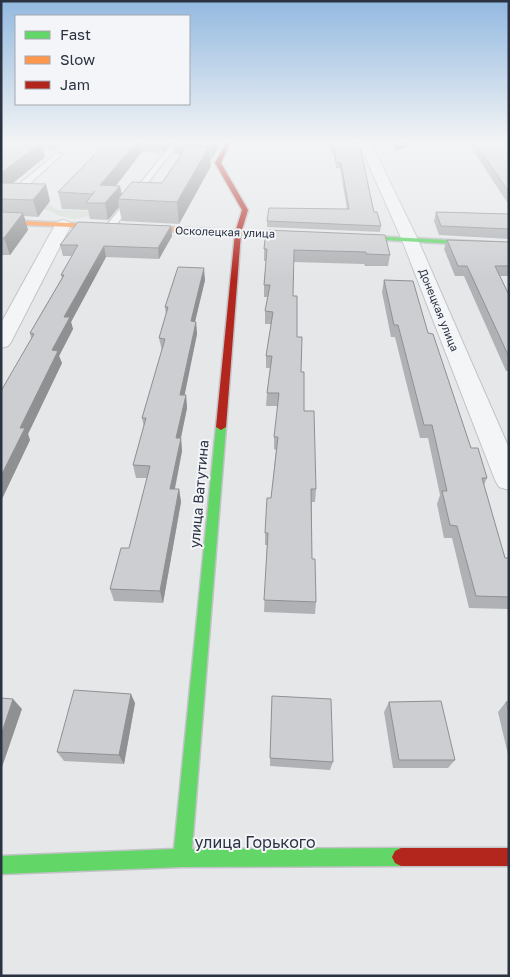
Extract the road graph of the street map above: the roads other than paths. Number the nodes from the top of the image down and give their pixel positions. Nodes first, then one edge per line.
1 (19, 189) edge
2 (140, 189) edge
3 (230, 189) edge
4 (386, 189) edge
5 (12, 195) edge
6 (1, 222) edge
7 (63, 225) junction
8 (110, 227) junction
9 (238, 233) junction
10 (314, 236) edge
11 (334, 237) edge
12 (410, 240) junction
13 (509, 245) edge
14 (1, 342) edge
15 (509, 480) edge
16 (509, 857) edge
17 (182, 858) junction
18 (1, 865) edge

1 - 5 lane
2 - 8 lane
3 - 9 street, улица Ватутина
4 - 12 street, Донецкая улица
6 - 7 street, Осколецкая улица
7 - 8 street, Осколецкая улица
7 - 14 street
8 - 9 street, Осколецкая улица
9 - 10 street, Осколецкая улица
9 - 17 street, улица Ватутина
11 - 12 street
12 - 13 street
12 - 15 street, Донецкая улица
16 - 17 street, улица Горького
17 - 18 street, улица Горького

